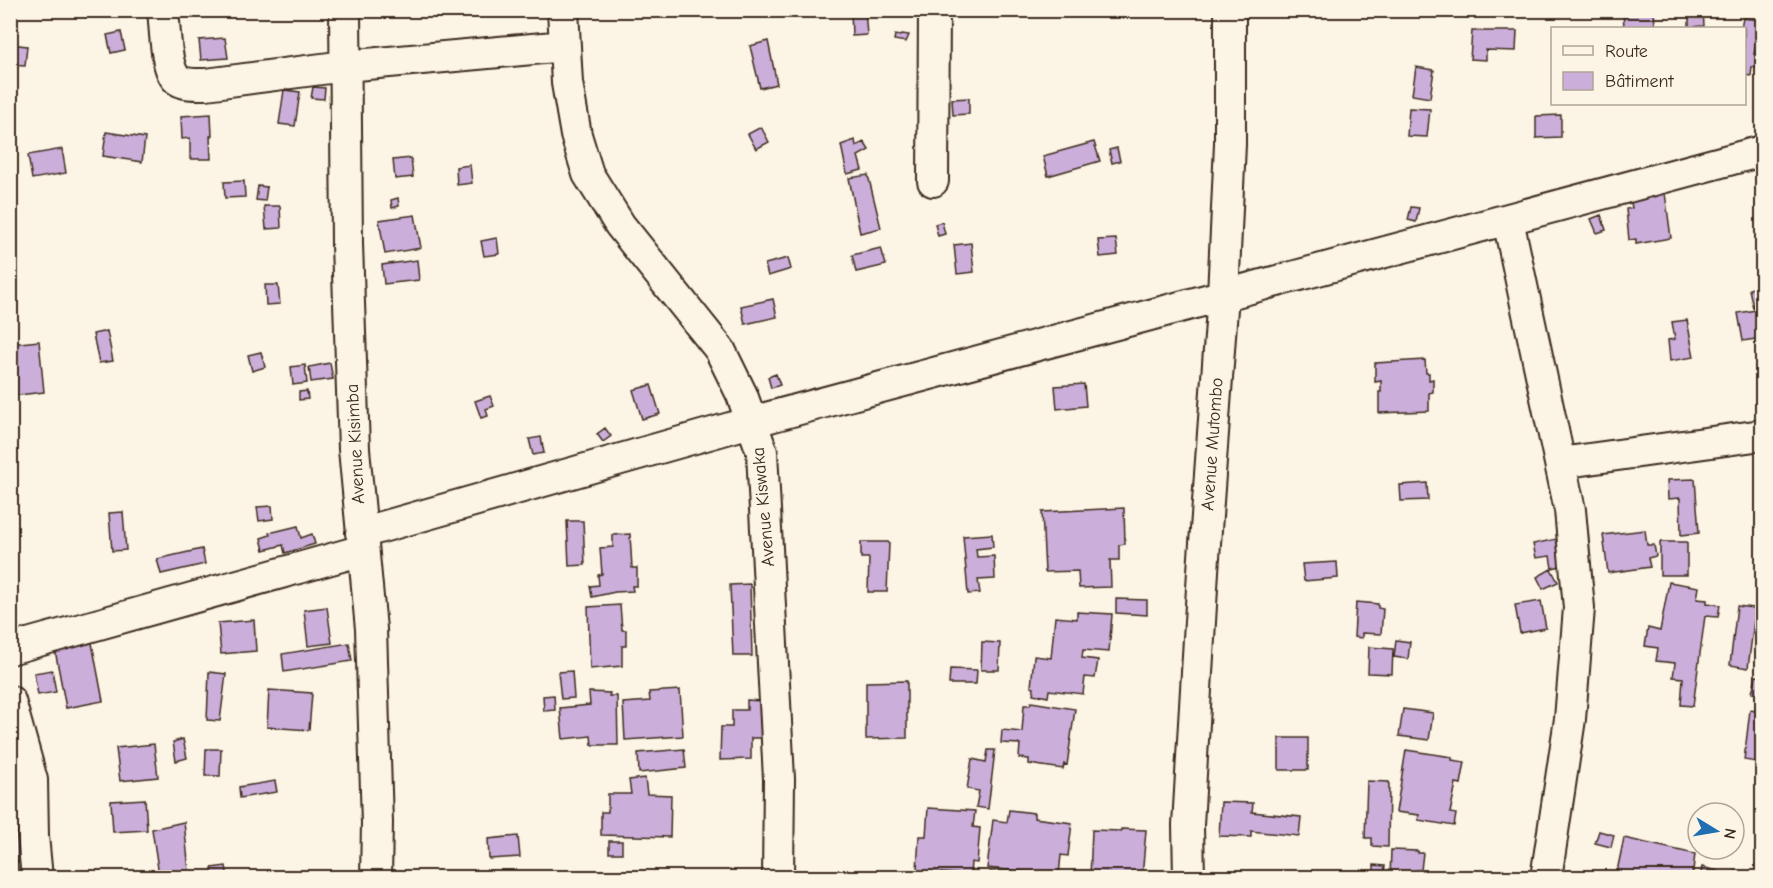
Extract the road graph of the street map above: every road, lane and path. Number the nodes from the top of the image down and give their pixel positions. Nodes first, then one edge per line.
1 (164, 10) edge
2 (345, 10) edge
3 (563, 10) edge
4 (934, 10) edge
5 (1230, 10) edge
6 (565, 46) junction
7 (345, 66) junction
8 (1762, 151) edge
9 (933, 181) dead end
10 (1508, 220) junction
11 (1223, 296) junction
12 (751, 422) junction
13 (1762, 435) edge
14 (1560, 463) junction
15 (362, 542) junction
16 (10, 649) edge
17 (10, 701) edge
18 (37, 878) edge
19 (376, 878) edge
20 (778, 878) edge
21 (1189, 878) edge
22 (1546, 878) edge

1 - 7 street
2 - 7 street, Avenue Kisimba
3 - 6 street, Avenue Kiswaka
4 - 9 street
5 - 11 street, Avenue Mutombo
6 - 7 street
6 - 12 street, Avenue Kiswaka
7 - 15 street, Avenue Kisimba
8 - 10 street
10 - 11 street
10 - 14 street
11 - 12 street
11 - 21 street, Avenue Mutombo
12 - 15 street
12 - 20 street, Avenue Kiswaka
13 - 14 street
14 - 22 street
15 - 16 street
15 - 19 street, Avenue Kisimba
17 - 18 street

